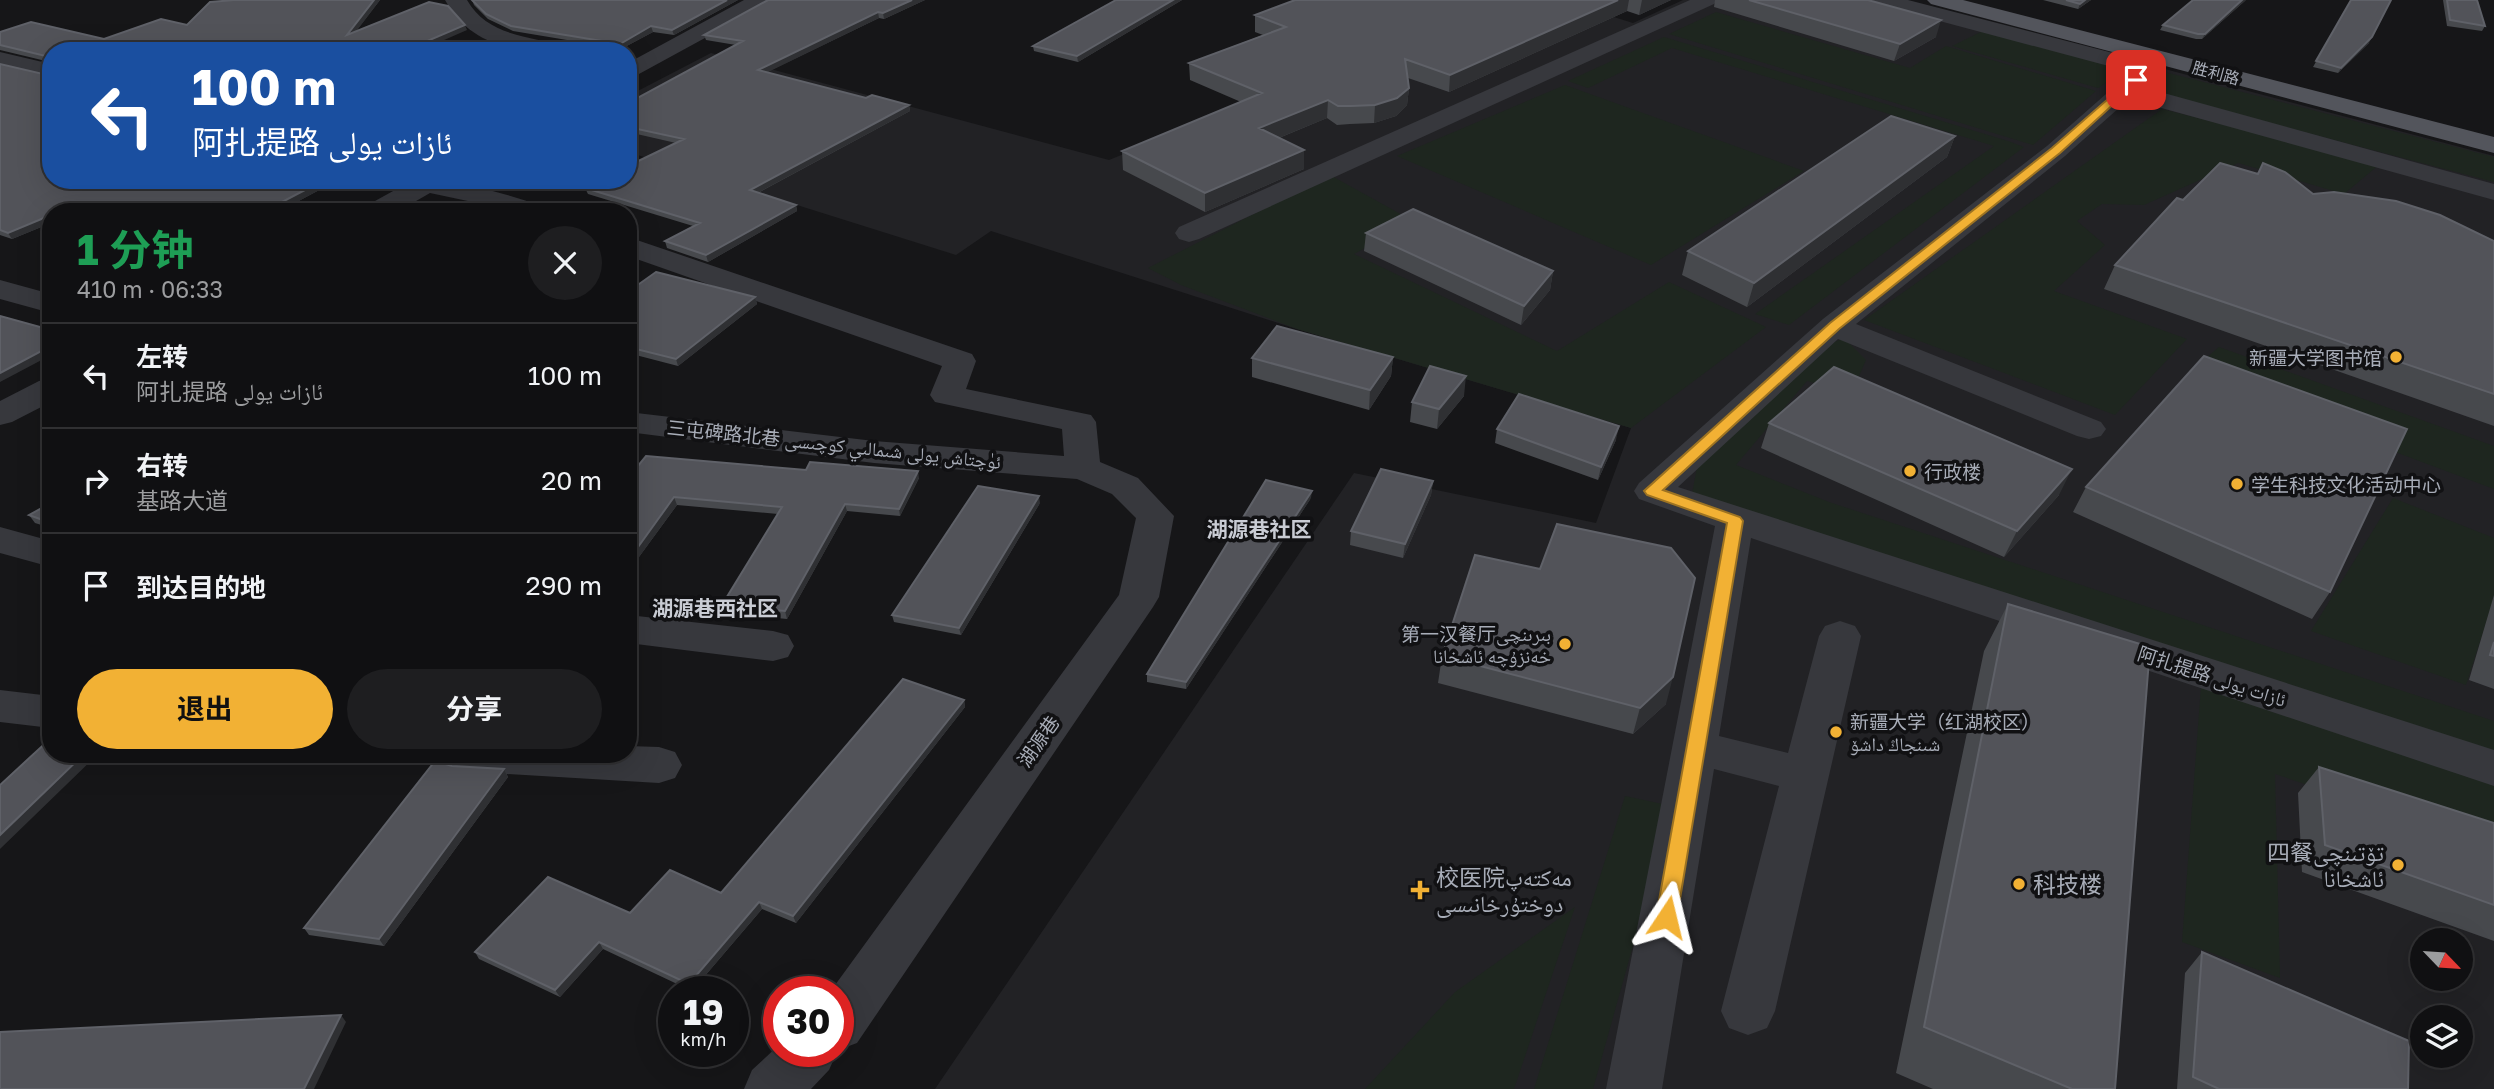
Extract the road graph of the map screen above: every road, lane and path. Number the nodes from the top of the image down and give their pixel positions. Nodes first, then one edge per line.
1 (456, 0) edge
2 (760, 0) edge
3 (1707, 0) edge
4 (1883, 0) edge
5 (1938, 0) edge
6 (1968, 0) edge
7 (522, 42) edge
8 (0, 59) edge
9 (2154, 64) junction
10 (637, 65) edge
11 (42, 69) edge
12 (2124, 90) junction
13 (2494, 135) edge
14 (2494, 145) edge
15 (417, 189) edge
16 (457, 189) edge
17 (2494, 192) edge
18 (392, 203) edge
19 (506, 203) edge
20 (1189, 233) dead end
21 (637, 249) edge
22 (0, 289) edge
23 (42, 301) edge
24 (1834, 326) junction
25 (42, 393) edge
26 (0, 415) edge
27 (637, 423) edge
28 (2089, 429) dead end
29 (1083, 468) junction
30 (1735, 521) junction
31 (0, 540) edge
32 (42, 552) edge
33 (637, 630) edge
34 (1839, 636) dead end
35 (773, 646) dead end
36 (0, 706) edge
37 (42, 711) edge
38 (1696, 747) junction
39 (622, 763) edge
40 (659, 765) dead end
41 (2494, 768) edge
42 (1805, 775) junction
43 (854, 1002) edge
44 (1748, 1012) dead end
45 (795, 1067) edge
46 (772, 1089) edge
47 (1634, 1089) edge

1 - 7 street
2 - 10 street
3 - 20 street
4 - 9 street
5 - 9 main road, 胜利路
6 - 13 main road, 胜利路
8 - 11 street
9 - 12 street
9 - 14 main road, 胜利路
12 - 17 street
12 - 24 street
15 - 18 street
16 - 19 street
21 - 29 street
22 - 23 street
24 - 28 street
24 - 30 street, 阿扎提路 ئازات يولى
25 - 26 street
27 - 29 street, 三屯碑路北巷 ئۈچتاش يولى شىمالىي كوچىسى
29 - 43 street, 湖源巷
30 - 38 street
30 - 41 street, 阿扎提路 ئازات يولى
31 - 32 street
33 - 35 street
34 - 42 street
36 - 37 street
38 - 42 street
38 - 47 street
39 - 40 street
42 - 44 street
45 - 46 street

